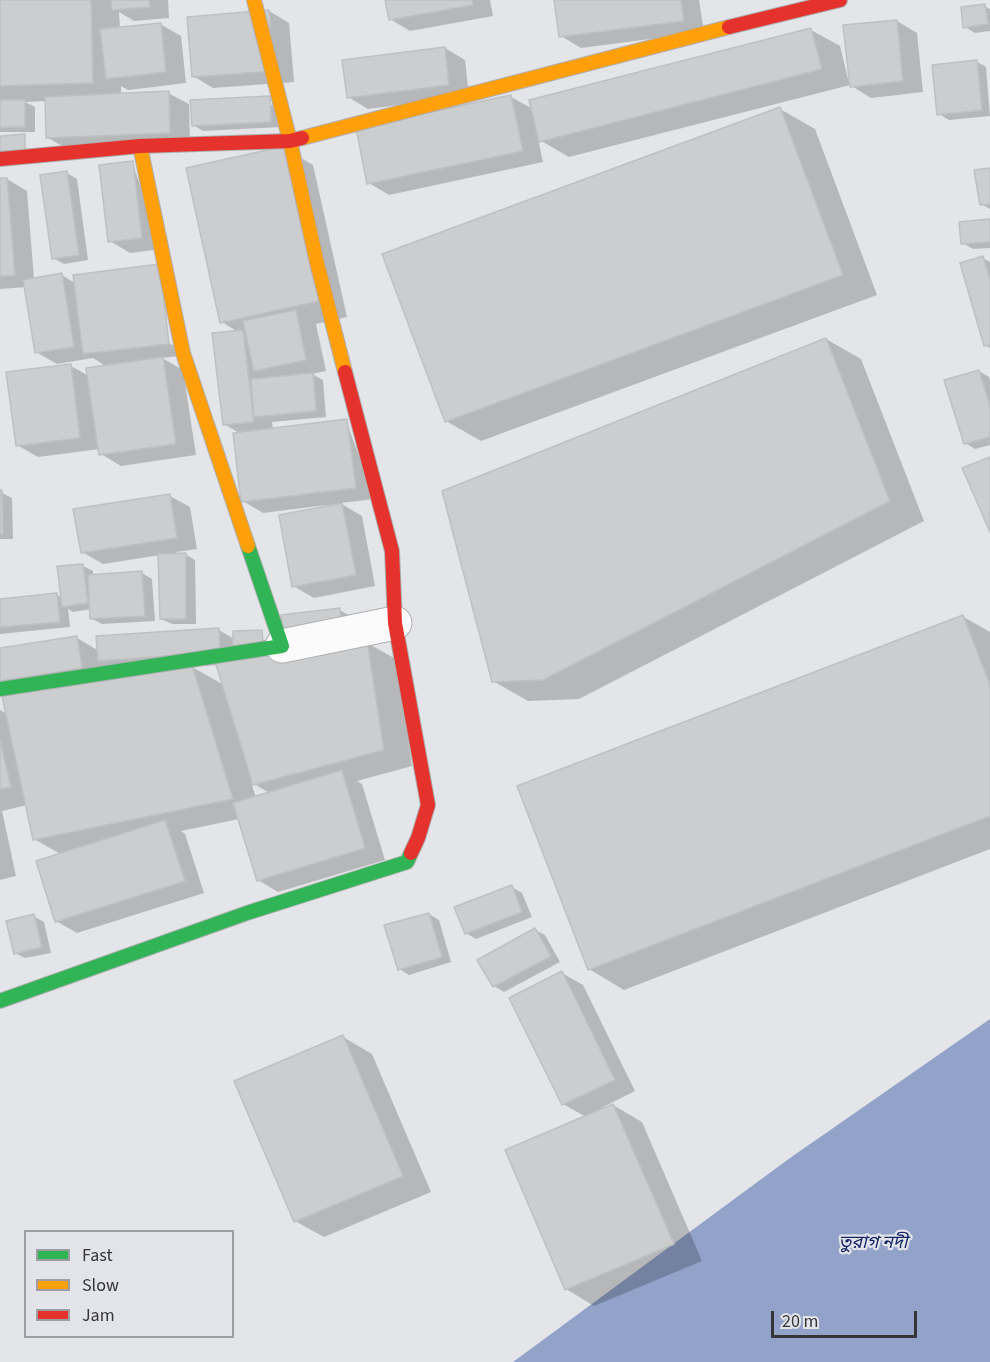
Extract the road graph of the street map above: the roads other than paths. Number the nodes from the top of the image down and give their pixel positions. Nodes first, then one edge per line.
1 (254, 0) edge
2 (840, 0) edge
3 (290, 141) junction
4 (140, 146) junction
5 (0, 159) edge
6 (395, 623) junction
7 (282, 646) junction
8 (0, 689) edge
9 (0, 1001) edge

1 - 3 street
2 - 3 street
3 - 4 street
3 - 6 street
4 - 5 street
4 - 7 street
6 - 7 street
6 - 9 street
7 - 8 street

